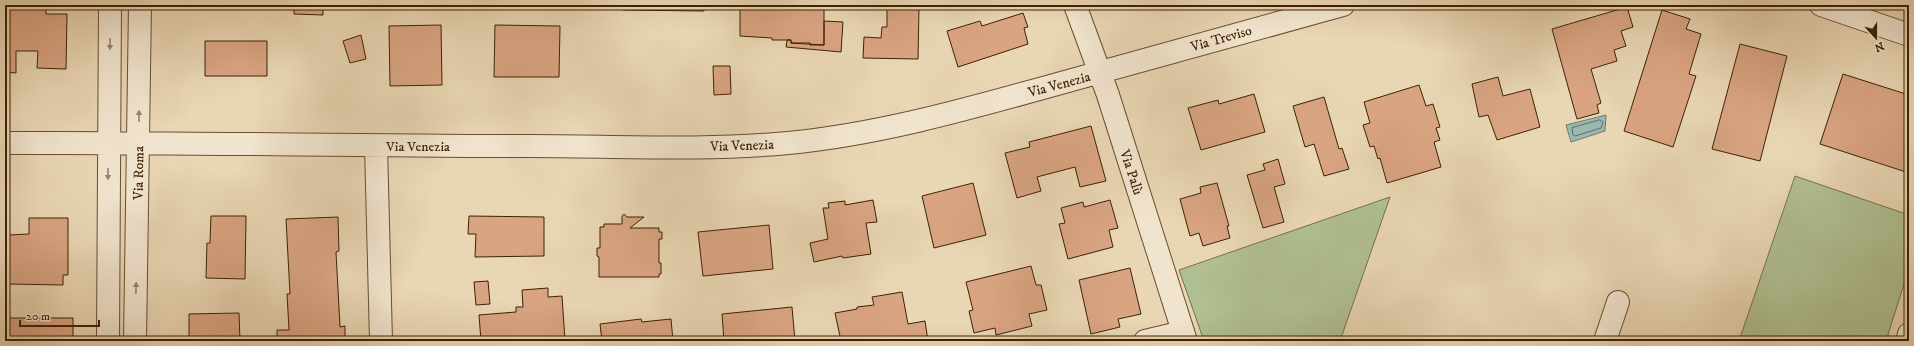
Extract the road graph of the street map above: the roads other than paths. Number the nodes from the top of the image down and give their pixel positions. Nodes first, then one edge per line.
1 (110, 5) edge
2 (140, 5) edge
3 (1075, 5) edge
4 (1343, 5) edge
5 (1822, 5) edge
6 (1909, 35) edge
7 (1100, 73) junction
8 (124, 142) junction
9 (5, 143) edge
10 (376, 146) junction
11 (1618, 302) dead end
12 (1184, 336) edge
13 (108, 341) edge
14 (135, 341) edge
15 (381, 341) edge
16 (1145, 341) edge
17 (1605, 341) edge

1 -> 8 street, Via Roma
8 -> 2 street, Via Roma
3 - 7 street, Via Palù
4 - 7 street, Via Treviso
5 - 6 street
7 - 10 street, Via Venezia
7 - 12 street, Via Palù
8 - 9 street, Via Venezia
8 - 10 street, Via Venezia
8 -> 13 street, Via Roma
14 -> 8 street, Via Roma
10 - 15 street, Via Venezia
11 - 17 street
12 - 16 street

